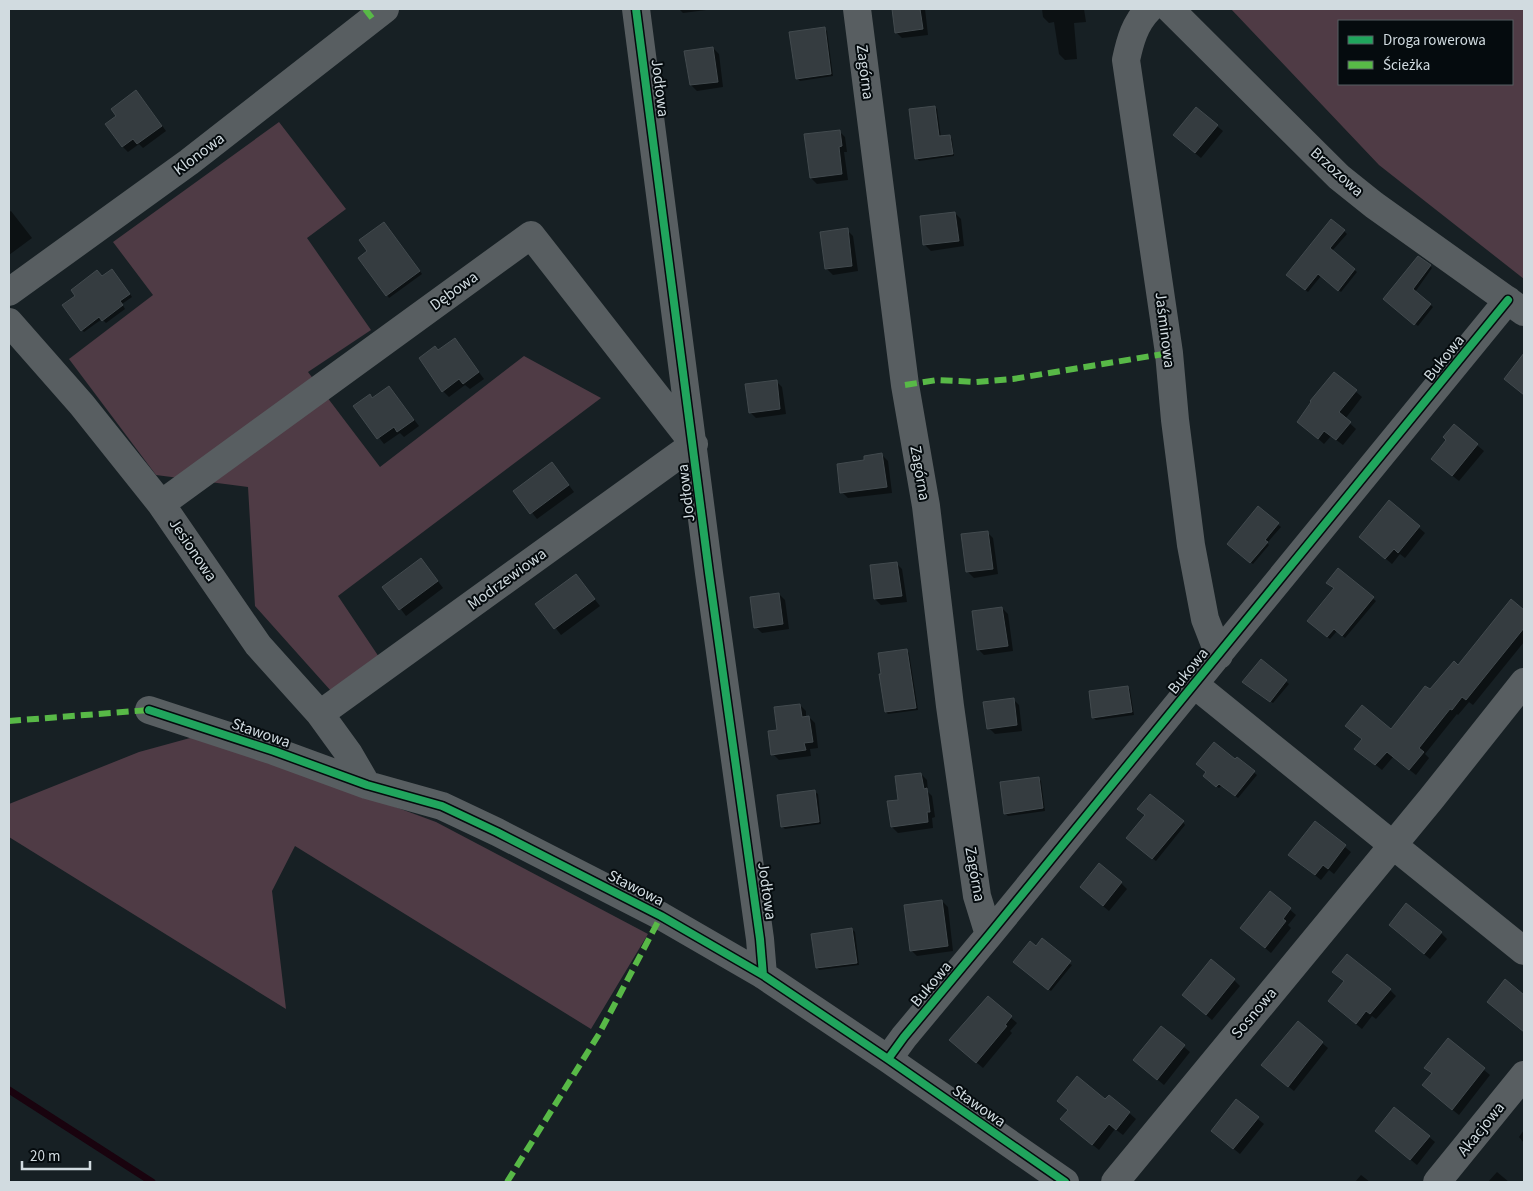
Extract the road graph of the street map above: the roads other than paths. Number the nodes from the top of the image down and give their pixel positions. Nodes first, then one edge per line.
1 (385, 9) edge
2 (636, 9) edge
3 (856, 9) edge
4 (1149, 9) edge
5 (1170, 9) edge
6 (9, 292) edge
7 (1516, 306) edge
8 (9, 322) edge
9 (694, 444) junction
10 (162, 504) junction
11 (1219, 655) junction
12 (1524, 682) edge
13 (1195, 685) junction
14 (149, 710) dead end
15 (320, 714) junction
16 (367, 785) junction
17 (1393, 844) junction
18 (990, 936) junction
19 (1524, 951) edge
20 (763, 974) junction
21 (888, 1059) junction
22 (1524, 1075) edge
23 (1064, 1182) edge
24 (1115, 1182) edge
25 (1437, 1182) edge

1 - 6 street, Klonowa
2 - 9 street, Jodłowa
3 - 18 street, Zagórna
4 - 11 street, Jaśminowa
5 - 7 street, Brzozowa
7 - 11 street, Bukowa
8 - 10 street, Jesionowa
9 - 10 street, Dębowa
9 - 15 street, Modrzewiowa
9 - 20 street, Jodłowa
10 - 15 street, Jesionowa
11 - 13 street, Bukowa
12 - 17 street, Sosnowa
13 - 17 street, Bukowa
13 - 18 street, Bukowa
14 - 16 street, Stawowa
15 - 16 street, Jesionowa
16 - 20 street, Stawowa
17 - 19 street
17 - 24 street, Sosnowa
18 - 21 street, Bukowa
20 - 21 street, Stawowa
21 - 23 street, Stawowa
22 - 25 street, Akacjowa

